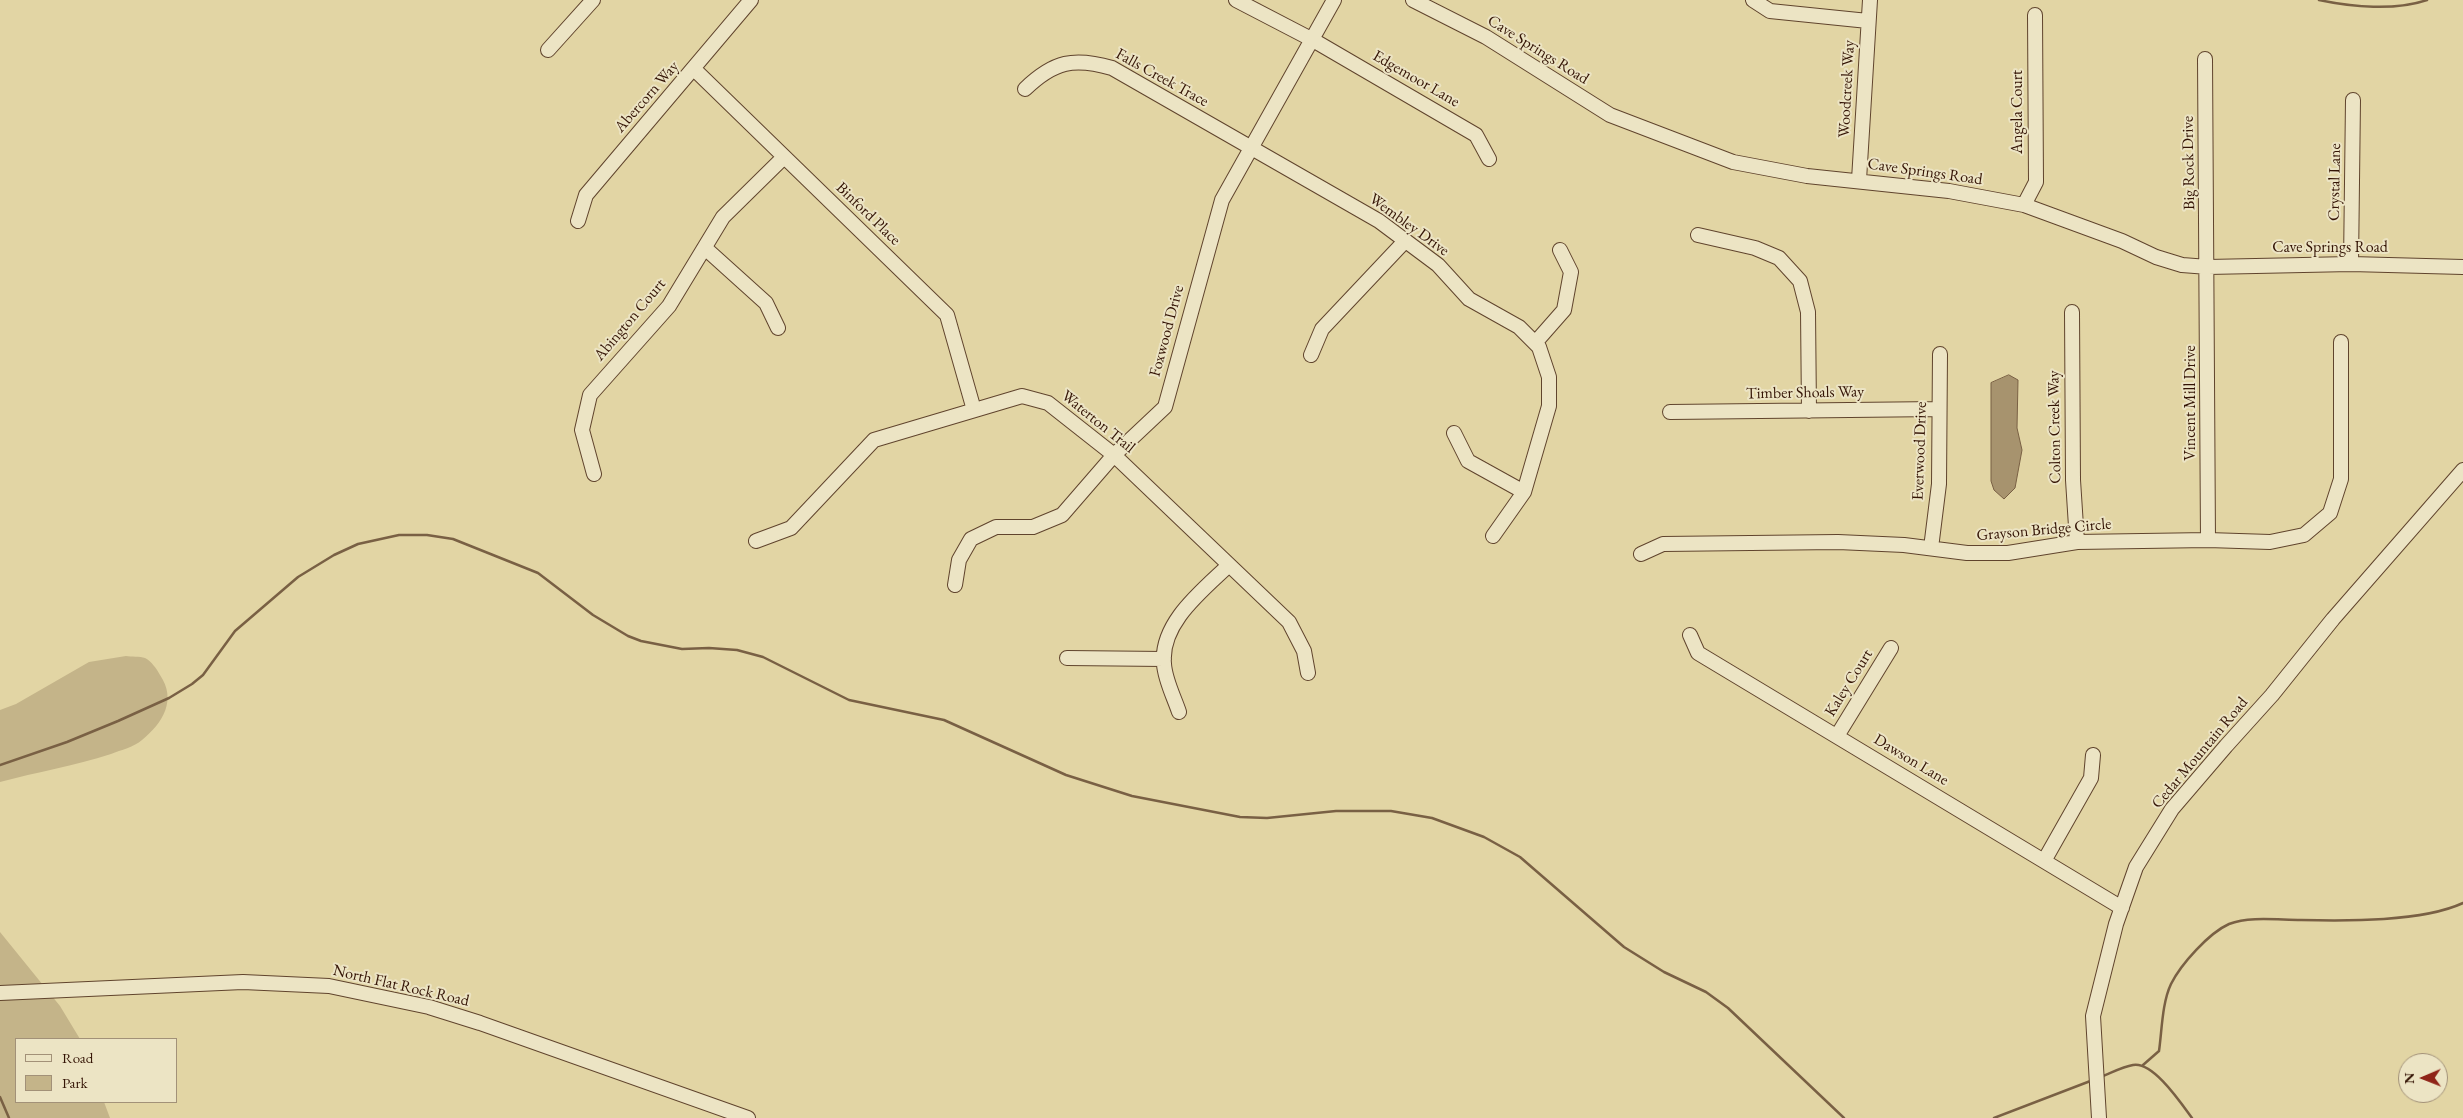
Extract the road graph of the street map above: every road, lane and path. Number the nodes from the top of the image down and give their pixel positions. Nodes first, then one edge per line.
1 (593, 0) edge
2 (751, 0) edge
3 (1236, 0) edge
4 (1334, 0) edge
5 (1413, 0) edge
6 (1753, 0) edge
7 (1870, 0) edge
8 (2035, 15) dead end
9 (1868, 21) junction
10 (1313, 40) junction
11 (548, 50) dead end
12 (2205, 59) dead end
13 (694, 69) junction
14 (1025, 88) dead end
15 (2354, 100) dead end
16 (1252, 149) junction
17 (784, 157) junction
18 (1489, 159) dead end
19 (1859, 180) junction
20 (2024, 205) junction
21 (578, 220) dead end
22 (1698, 235) dead end
23 (1405, 242) junction
24 (705, 248) junction
25 (1560, 250) dead end
26 (2351, 264) junction
27 (2208, 267) junction
28 (2463, 267) edge
29 (2072, 312) dead end
30 (778, 328) dead end
31 (2341, 342) dead end
32 (1535, 343) junction
33 (1940, 354) dead end
34 (1311, 355) dead end
35 (974, 410) junction
36 (1939, 410) junction
37 (1809, 411) junction
38 (1670, 412) dead end
39 (1454, 433) dead end
40 (1114, 455) junction
41 (2463, 470) edge
42 (594, 474) dead end
43 (1524, 492) junction
44 (1493, 536) dead end
45 (2208, 540) junction
46 (756, 541) dead end
47 (2077, 542) junction
48 (1930, 548) junction
49 (1641, 554) dead end
50 (1229, 565) junction
51 (955, 585) dead end
52 (1690, 635) dead end
53 (1891, 648) dead end
54 (1067, 658) dead end
55 (1164, 659) junction
56 (1308, 673) dead end
57 (1179, 712) dead end
58 (1837, 736) junction
59 (2093, 755) dead end
60 (2044, 861) junction
61 (2122, 908) junction
62 (0, 993) edge
63 (748, 1118) edge
64 (2099, 1118) edge

1 - 11 street
2 - 13 street, Abercorn Way
3 - 10 street, Edgemoor Lane
4 - 10 street, Foxwood Drive
5 - 19 street, Cave Springs Road
6 - 9 street
7 - 9 street, Woodcreek Way
8 - 20 street, Angela Court
9 - 19 street, Woodcreek Way
10 - 16 street, Foxwood Drive
10 - 18 street, Edgemoor Lane
12 - 27 street, Big Rock Drive
13 - 17 street, Binford Place
13 - 21 street, Abercorn Way
14 - 16 street, Falls Creek Trace
15 - 26 street, Crystal Lane
16 - 23 street, Wembley Drive
16 - 40 street, Foxwood Drive
17 - 24 street, Abington Court
17 - 35 street, Binford Place
19 - 20 street, Cave Springs Road
20 - 27 street, Cave Springs Road
22 - 37 street
23 - 32 street, Wembley Drive
23 - 34 street
24 - 30 street
24 - 42 street, Abington Court
25 - 32 street
26 - 27 street, Cave Springs Road
26 - 28 street, Cave Springs Road
27 - 45 street, Vincent Mill Drive
29 - 47 street, Colton Creek Way
31 - 45 street, Grayson Bridge Circle
32 - 43 street, Wembley Drive
33 - 36 street, Everwood Drive
35 - 40 street, Waterton Trail
35 - 46 street, Waterton Trail
36 - 37 street, Timber Shoals Way
36 - 48 street, Everwood Drive
37 - 38 street, Timber Shoals Way
39 - 43 street
40 - 50 street, Waterton Trail
40 - 51 street, Foxwood Drive
41 - 61 street, Cedar Mountain Road
43 - 44 street, Wembley Drive
45 - 47 street, Grayson Bridge Circle
47 - 48 street, Grayson Bridge Circle
48 - 49 street, Grayson Bridge Circle
50 - 55 street
50 - 56 street, Waterton Trail
52 - 58 street, Dawson Lane
53 - 58 street, Kaley Court
54 - 55 street
55 - 57 street
58 - 60 street, Dawson Lane
59 - 60 street
60 - 61 street, Dawson Lane
61 - 64 street, Cedar Mountain Road
62 - 63 street, North Flat Rock Road

